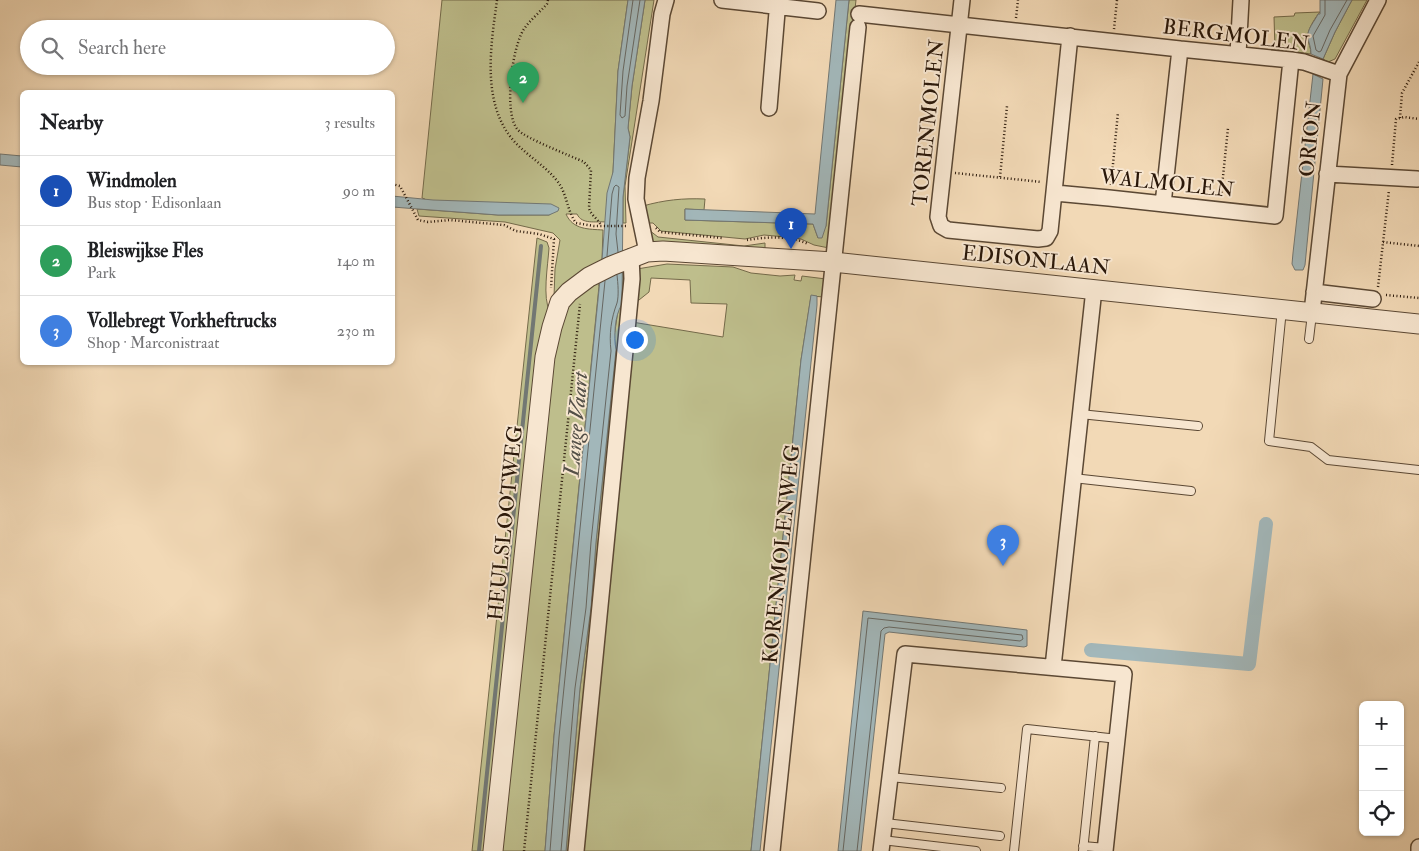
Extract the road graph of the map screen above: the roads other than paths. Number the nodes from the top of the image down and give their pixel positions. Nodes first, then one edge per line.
1 (666, 0) edge
2 (722, 0) edge
3 (726, 0) edge
4 (962, 0) edge
5 (1242, 0) edge
6 (1378, 0) edge
7 (778, 3) edge
8 (818, 11) dead end
9 (859, 21) joint
10 (959, 24) junction
11 (1070, 36) junction
12 (1180, 49) junction
13 (1238, 54) junction
14 (1298, 61) junction
15 (1332, 72) junction
16 (769, 108) dead end
17 (1327, 174) junction
18 (1417, 179) dead end
19 (1055, 188) junction
20 (1163, 204) junction
21 (639, 254) junction
22 (834, 256) junction
23 (1094, 289) junction
24 (1314, 292) junction
25 (1375, 296) road end
26 (1282, 309) junction
27 (1312, 312) junction
28 (1419, 324) edge
29 (1309, 339) dead end
30 (1080, 414) junction
31 (1198, 426) dead end
32 (1419, 470) edge
33 (1073, 478) junction
34 (1191, 491) dead end
35 (1053, 667) junction
36 (1094, 736) junction
37 (1118, 738) junction
38 (890, 776) junction
39 (1001, 788) dead end
40 (884, 823) junction
41 (1000, 836) dead end
42 (882, 845) edge
43 (1419, 847) edge
44 (1083, 848) edge
45 (1106, 850) edge
46 (493, 851) edge
47 (576, 851) edge
48 (772, 851) edge
49 (976, 851) edge
50 (1014, 851) edge
51 (1419, 851) edge

1 - 21 street
2 - 3 street
3 - 7 street
4 - 10 street, TORENMOLEN
5 - 13 street
6 - 15 street, ORION
7 - 8 street
7 - 16 street
9 - 10 street, BERGMOLEN
9 - 22 street, KORENMOLENWEG
10 - 11 street, BERGMOLEN
10 - 19 street, TORENMOLEN
11 - 12 street, BERGMOLEN
11 - 19 street
12 - 13 street, BERGMOLEN
12 - 20 street
13 - 14 street, BERGMOLEN
14 - 15 street, BERGMOLEN
14 - 20 street, WALMOLEN
15 - 17 street, ORION
17 - 18 street
17 - 24 street, ORION
19 - 20 street, WALMOLEN
21 - 22 street, EDISONLAAN
21 - 46 street, HEULSLOOTWEG
21 - 47 street
22 - 23 street, EDISONLAAN
22 - 48 street, KORENMOLENWEG
23 - 26 street, EDISONLAAN
23 - 30 street
24 - 25 street
24 - 27 street, ORION
26 - 27 street, EDISONLAAN
26 - 32 lane
27 - 28 street, EDISONLAAN
27 - 29 lane
30 - 31 lane
30 - 33 street
33 - 34 lane
33 - 35 street
35 - 37 street
35 - 38 street
36 - 37 lane
36 - 44 lane
36 - 50 lane
37 - 45 street
38 - 39 lane
38 - 40 street
40 - 41 lane
40 - 42 street
42 - 49 lane
43 - 51 street
44 - 45 lane

